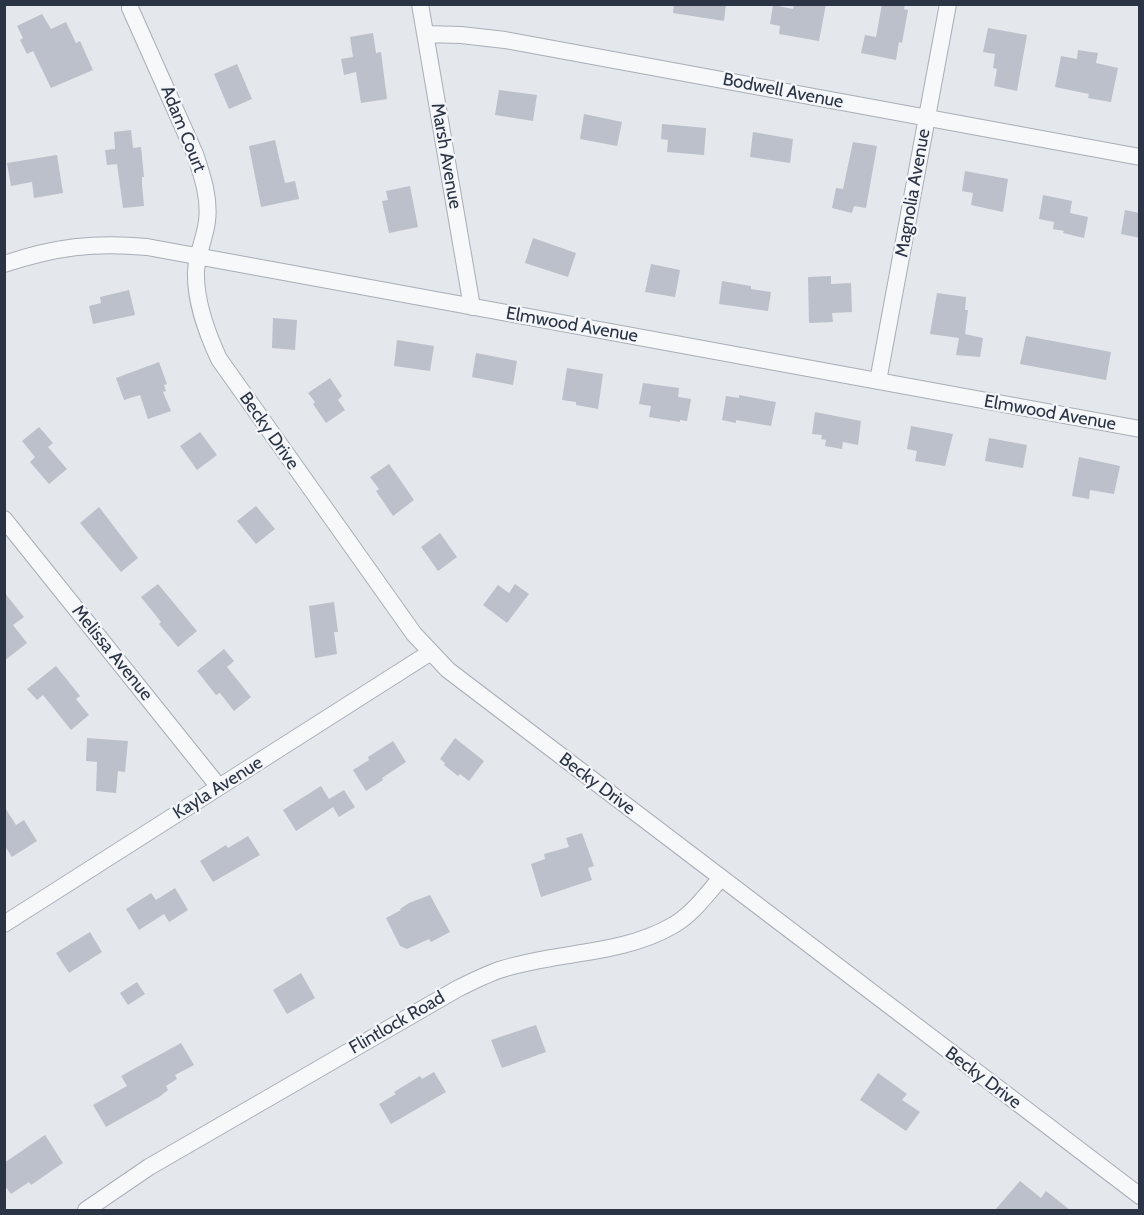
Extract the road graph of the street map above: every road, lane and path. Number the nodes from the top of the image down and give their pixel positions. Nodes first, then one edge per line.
1 (420, 4) edge
2 (948, 4) edge
3 (128, 6) edge
4 (425, 34) junction
5 (926, 118) junction
6 (1140, 157) edge
7 (199, 256) junction
8 (4, 264) edge
9 (472, 307) junction
10 (878, 381) junction
11 (1140, 429) edge
12 (4, 519) edge
13 (431, 652) junction
14 (219, 787) junction
15 (721, 878) junction
16 (4, 924) edge
17 (1140, 1196) edge
18 (86, 1210) edge

1 - 4 street, Marsh Avenue
2 - 5 street, Magnolia Avenue
3 - 7 street, Adam Court
4 - 5 street, Bodwell Avenue
4 - 9 street, Marsh Avenue
5 - 6 street, Bodwell Avenue
5 - 10 street, Magnolia Avenue
7 - 8 street, Elmwood Avenue
7 - 9 street, Elmwood Avenue
7 - 13 street, Becky Drive
9 - 10 street, Elmwood Avenue
10 - 11 street, Elmwood Avenue
12 - 14 street, Melissa Avenue
13 - 14 street, Kayla Avenue
13 - 15 street, Becky Drive
14 - 16 street, Kayla Avenue
15 - 17 street, Becky Drive
15 - 18 street, Flintlock Road

